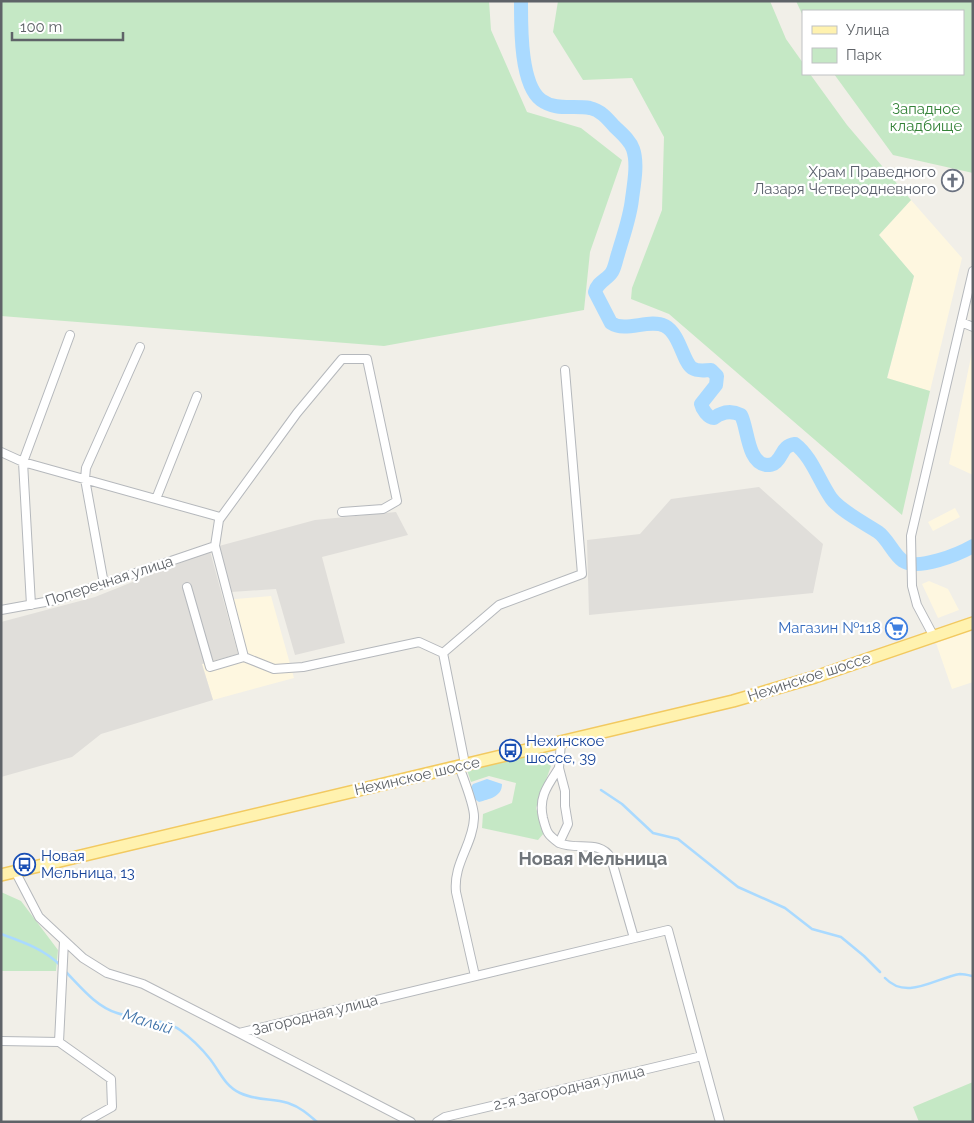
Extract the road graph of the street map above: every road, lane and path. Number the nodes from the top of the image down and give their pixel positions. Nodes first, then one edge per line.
1 (973, 271) edge
2 (961, 322) junction
3 (973, 327) edge
4 (70, 335) dead end
5 (140, 347) dead end
6 (565, 370) dead end
7 (197, 396) dead end
8 (1, 452) edge
9 (23, 462) junction
10 (85, 479) junction
11 (156, 499) junction
12 (342, 512) dead end
13 (220, 517) junction
14 (215, 546) junction
15 (104, 584) junction
16 (187, 588) dead end
17 (31, 605) junction
18 (1, 610) edge
19 (973, 623) edge
20 (933, 635) junction
21 (443, 653) junction
22 (244, 657) junction
23 (561, 742) junction
24 (462, 765) junction
25 (559, 768) junction
26 (559, 843) junction
27 (15, 871) junction
28 (1, 875) edge
29 (634, 938) junction
30 (64, 941) junction
31 (475, 976) junction
32 (239, 1033) junction
33 (1, 1041) edge
34 (59, 1042) junction
35 (702, 1056) junction
36 (86, 1122) edge
37 (411, 1122) edge
38 (437, 1122) edge
39 (720, 1122) edge

1 - 2 street
2 - 3 street
2 - 20 street
4 - 9 street
5 - 10 street
6 - 21 street
7 - 11 street
8 - 9 street
9 - 10 street
9 - 17 street
10 - 11 street
10 - 15 street
11 - 13 street
12 - 13 street
13 - 14 street
14 - 15 street, Поперечная улица
14 - 22 street
15 - 17 street, Поперечная улица
16 - 22 street
17 - 18 street, Поперечная улица
19 - 20 main road, Нехинское шоссе
20 - 23 main road, Нехинское шоссе
21 - 22 street
21 - 24 street
23 - 24 main road, Нехинское шоссе
23 - 25 street
24 - 27 main road, Нехинское шоссе
24 - 31 street
25 - 26 street
25 - 26 street
26 - 29 street
27 - 28 main road, Нехинское шоссе
27 - 30 street, Загородная улица
29 - 31 street, Загородная улица
29 - 35 street, Загородная улица
30 - 32 street, Загородная улица
30 - 34 street
31 - 32 street, Загородная улица
32 - 37 street
33 - 34 street
34 - 36 street
35 - 38 street, 2-я Загородная улица
35 - 39 street

